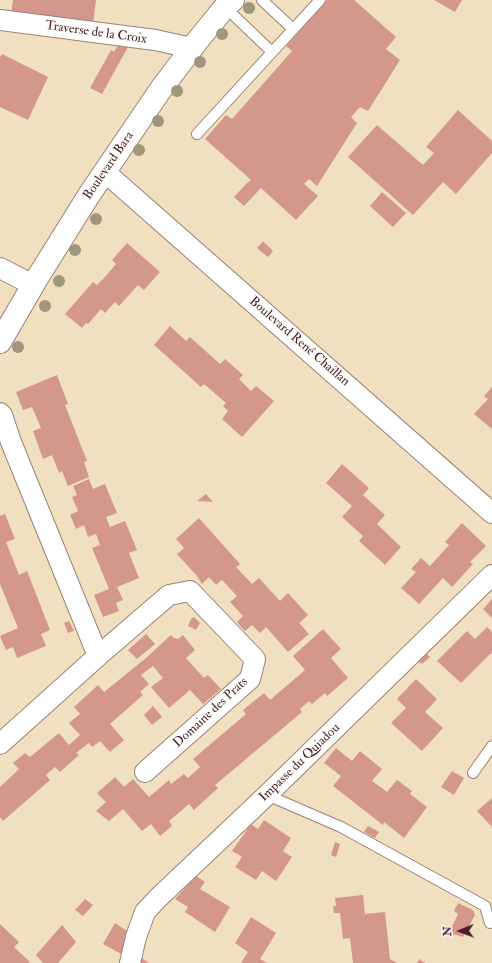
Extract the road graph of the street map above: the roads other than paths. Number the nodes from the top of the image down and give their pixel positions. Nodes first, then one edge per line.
1 (262, 0) edge
2 (320, 0) edge
3 (229, 4) edge
4 (0, 20) edge
5 (293, 29) junction
6 (192, 48) junction
7 (272, 52) junction
8 (197, 134) dead end
9 (105, 172) junction
10 (0, 268) edge
11 (33, 285) junction
12 (0, 342) edge
13 (0, 413) edge
14 (6, 440) edge
15 (492, 513) edge
16 (492, 575) edge
17 (98, 656) junction
18 (0, 744) edge
19 (492, 746) edge
20 (145, 772) dead end
21 (473, 773) dead end
22 (267, 795) junction
23 (490, 923) dead end
24 (130, 963) edge

1 - 5 lane
2 - 5 lane
3 - 6 street, Boulevard Bara
3 - 7 lane
4 - 6 street, Traverse de la Croix
5 - 7 lane
6 - 9 street, Boulevard Bara
7 - 8 lane
9 - 11 street, Boulevard Bara
9 - 15 street, Boulevard René Chaillan
10 - 11 street
11 - 12 street, Boulevard Bara
13 - 14 street
14 - 17 street
16 - 22 street, Impasse du Quiadou
17 - 18 street, Domaine des Prats
17 - 20 street, Domaine des Prats
19 - 21 lane
22 - 23 lane
22 - 24 street, Impasse du Quiadou

